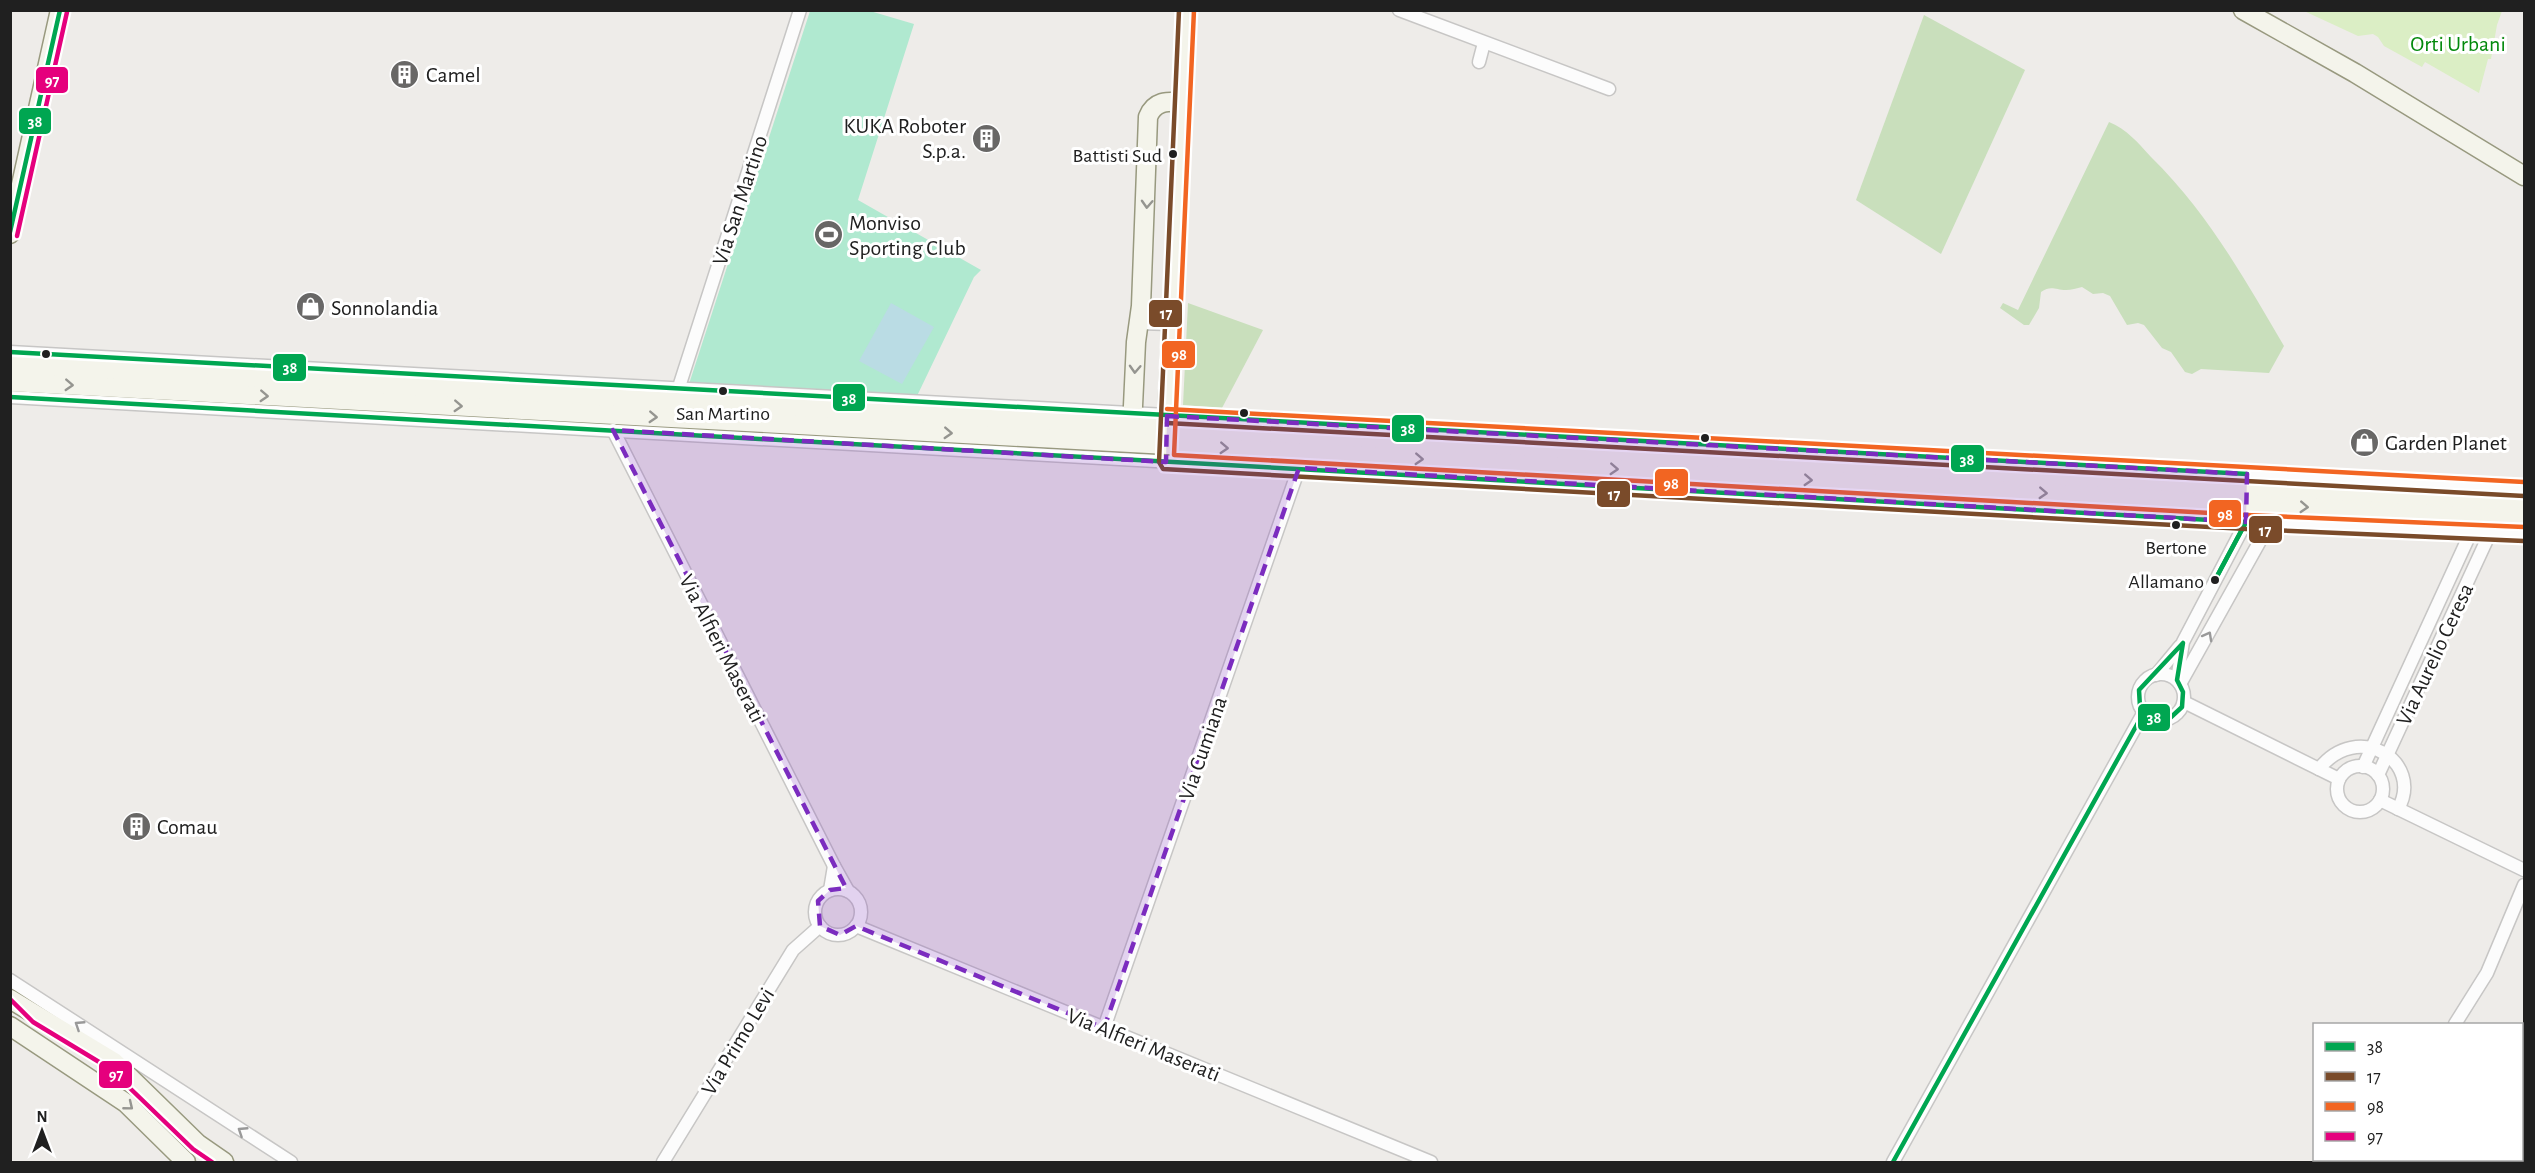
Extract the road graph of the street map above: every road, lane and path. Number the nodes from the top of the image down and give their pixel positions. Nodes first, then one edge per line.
1 (60, 10) edge
2 (800, 10) edge
3 (1188, 10) edge
4 (1399, 10) edge
5 (2243, 10) edge
6 (1484, 43) junction
7 (1479, 62) dead end
8 (1610, 89) dead end
9 (1183, 102) junction
10 (2524, 176) edge
11 (10, 234) edge
12 (1138, 323) junction
13 (1171, 324) junction
14 (10, 352) edge
15 (10, 366) edge
16 (10, 382) edge
17 (678, 390) junction
18 (10, 398) edge
19 (1132, 420) junction
20 (613, 430) junction
21 (1166, 438) junction
22 (1299, 468) junction
23 (2246, 488) junction
24 (2524, 489) edge
25 (2524, 502) edge
26 (2524, 519) edge
27 (2246, 522) junction
28 (2270, 523) junction
29 (2471, 532) junction
30 (2490, 532) junction
31 (2524, 534) edge
32 (2229, 555) junction
33 (2235, 587) junction
34 (2183, 642) junction
35 (2188, 670) junction
36 (2156, 675) junction
37 (2179, 682) junction
38 (2184, 702) junction
39 (2197, 710) junction
40 (2144, 712) junction
41 (2372, 747) junction
42 (2387, 755) junction
43 (2363, 766) junction
44 (2319, 769) junction
45 (2378, 775) junction
46 (2339, 779) junction
47 (2380, 800) junction
48 (2398, 809) junction
49 (834, 866) junction
50 (2524, 870) edge
51 (2524, 885) edge
52 (830, 890) junction
53 (848, 891) junction
54 (820, 926) junction
55 (856, 926) junction
56 (10, 980) edge
57 (10, 988) edge
58 (10, 999) edge
59 (38, 1016) junction
60 (2456, 1023) edge
61 (10, 1026) edge
62 (1104, 1028) junction
63 (186, 1162) edge
64 (224, 1162) edge
65 (291, 1162) edge
66 (663, 1162) edge
67 (1431, 1162) edge
68 (1893, 1162) edge

1 - 11 main road
2 - 17 street, Via San Martino
3 - 9 main road
4 - 6 street
5 - 10 main road
6 - 7 street
6 - 8 street
9 -> 12 main road
9 - 13 main road
12 - 13 street
12 -> 19 main road
13 - 21 main road
14 - 17 street
15 - 19 main road
16 -> 21 main road
17 - 19 street
18 - 20 street
19 - 21 main road
20 - 21 street
20 - 49 street, Via Alfieri Maserati
21 - 22 street
21 - 23 main road
22 -> 27 street
22 - 62 street, Via Cumiana
23 - 24 street
23 - 25 main road
23 -> 26 main road
23 - 27 street
27 - 28 street
27 - 32 street
28 - 29 street
28 - 33 street
29 - 30 street
29 - 41 street, Via Aurelio Ceresa
30 - 31 street
30 - 42 street, Via Aurelio Ceresa
32 - 33 street
32 - 34 street
35 -> 33 street
34 - 36 street
34 - 37 street
35 - 37 street
35 - 39 street
36 - 37 street
36 - 40 street
37 - 38 street
38 - 39 street
38 - 40 street
39 - 44 street
40 - 68 street
41 - 42 street
41 - 43 street, Via Aurelio Ceresa
41 - 44 street
42 - 45 street, Via Aurelio Ceresa
42 - 48 street
43 - 45 street
43 - 46 street
44 - 46 street
45 - 47 street
46 - 47 street
47 - 48 street
48 - 50 street
49 - 52 street
49 - 53 street, Via Alfieri Maserati
51 - 60 street
52 - 53 street
52 - 54 street
53 - 55 street
54 - 55 street
54 - 66 street, Via Primo Levi
55 - 62 street, Via Alfieri Maserati
65 -> 56 street
57 - 59 main road
58 - 59 main road
59 - 64 main road
61 -> 63 main road
62 - 67 street, Via Alfieri Maserati

